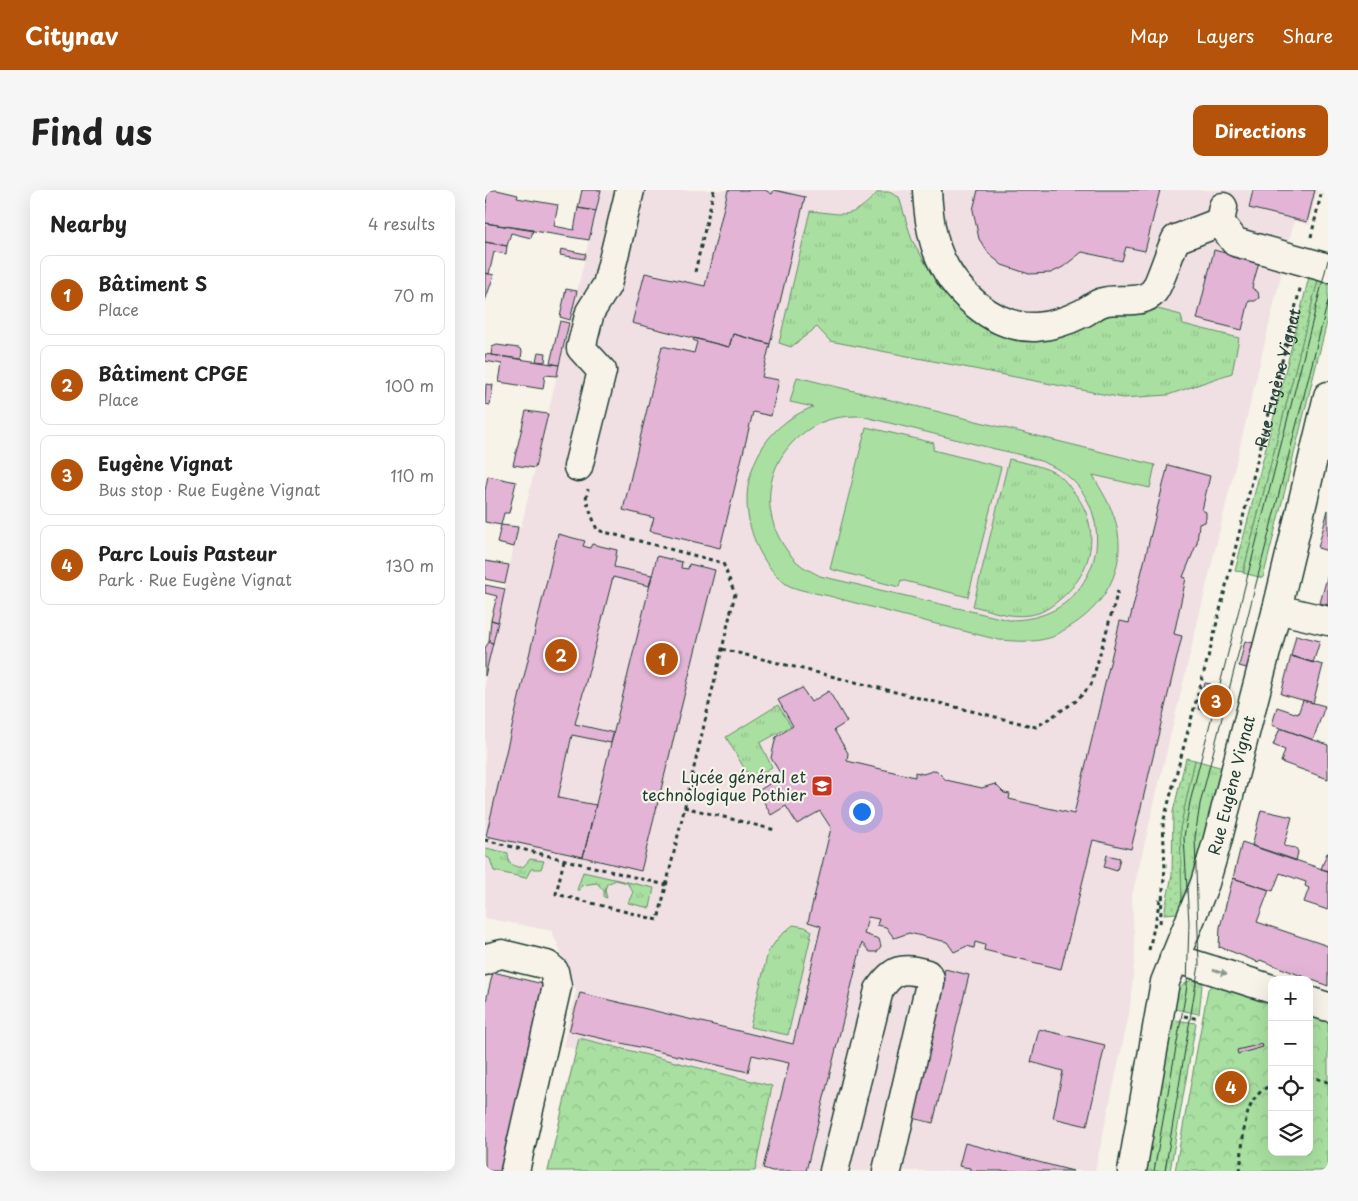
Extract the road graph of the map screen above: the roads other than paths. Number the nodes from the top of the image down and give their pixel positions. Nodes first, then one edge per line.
1 (629, 190) edge
2 (927, 190) edge
3 (1317, 265) edge
4 (1328, 396) edge
5 (578, 467) road end
6 (1277, 609) junction
7 (1328, 622) edge
8 (1174, 958) junction
9 (485, 961) edge
10 (1268, 988) edge
11 (1313, 1002) edge
12 (1328, 1007) edge
13 (515, 1171) edge
14 (834, 1171) edge
15 (887, 1171) edge
16 (1131, 1171) edge

1 - 5 street
2 - 3 street
4 - 6 street, Rue Eugène Vignat
6 - 7 street
6 - 8 street, Rue Eugène Vignat
8 -> 10 street
8 - 16 street, Rue Eugène Vignat
9 - 13 street
11 - 12 street
14 - 15 street

